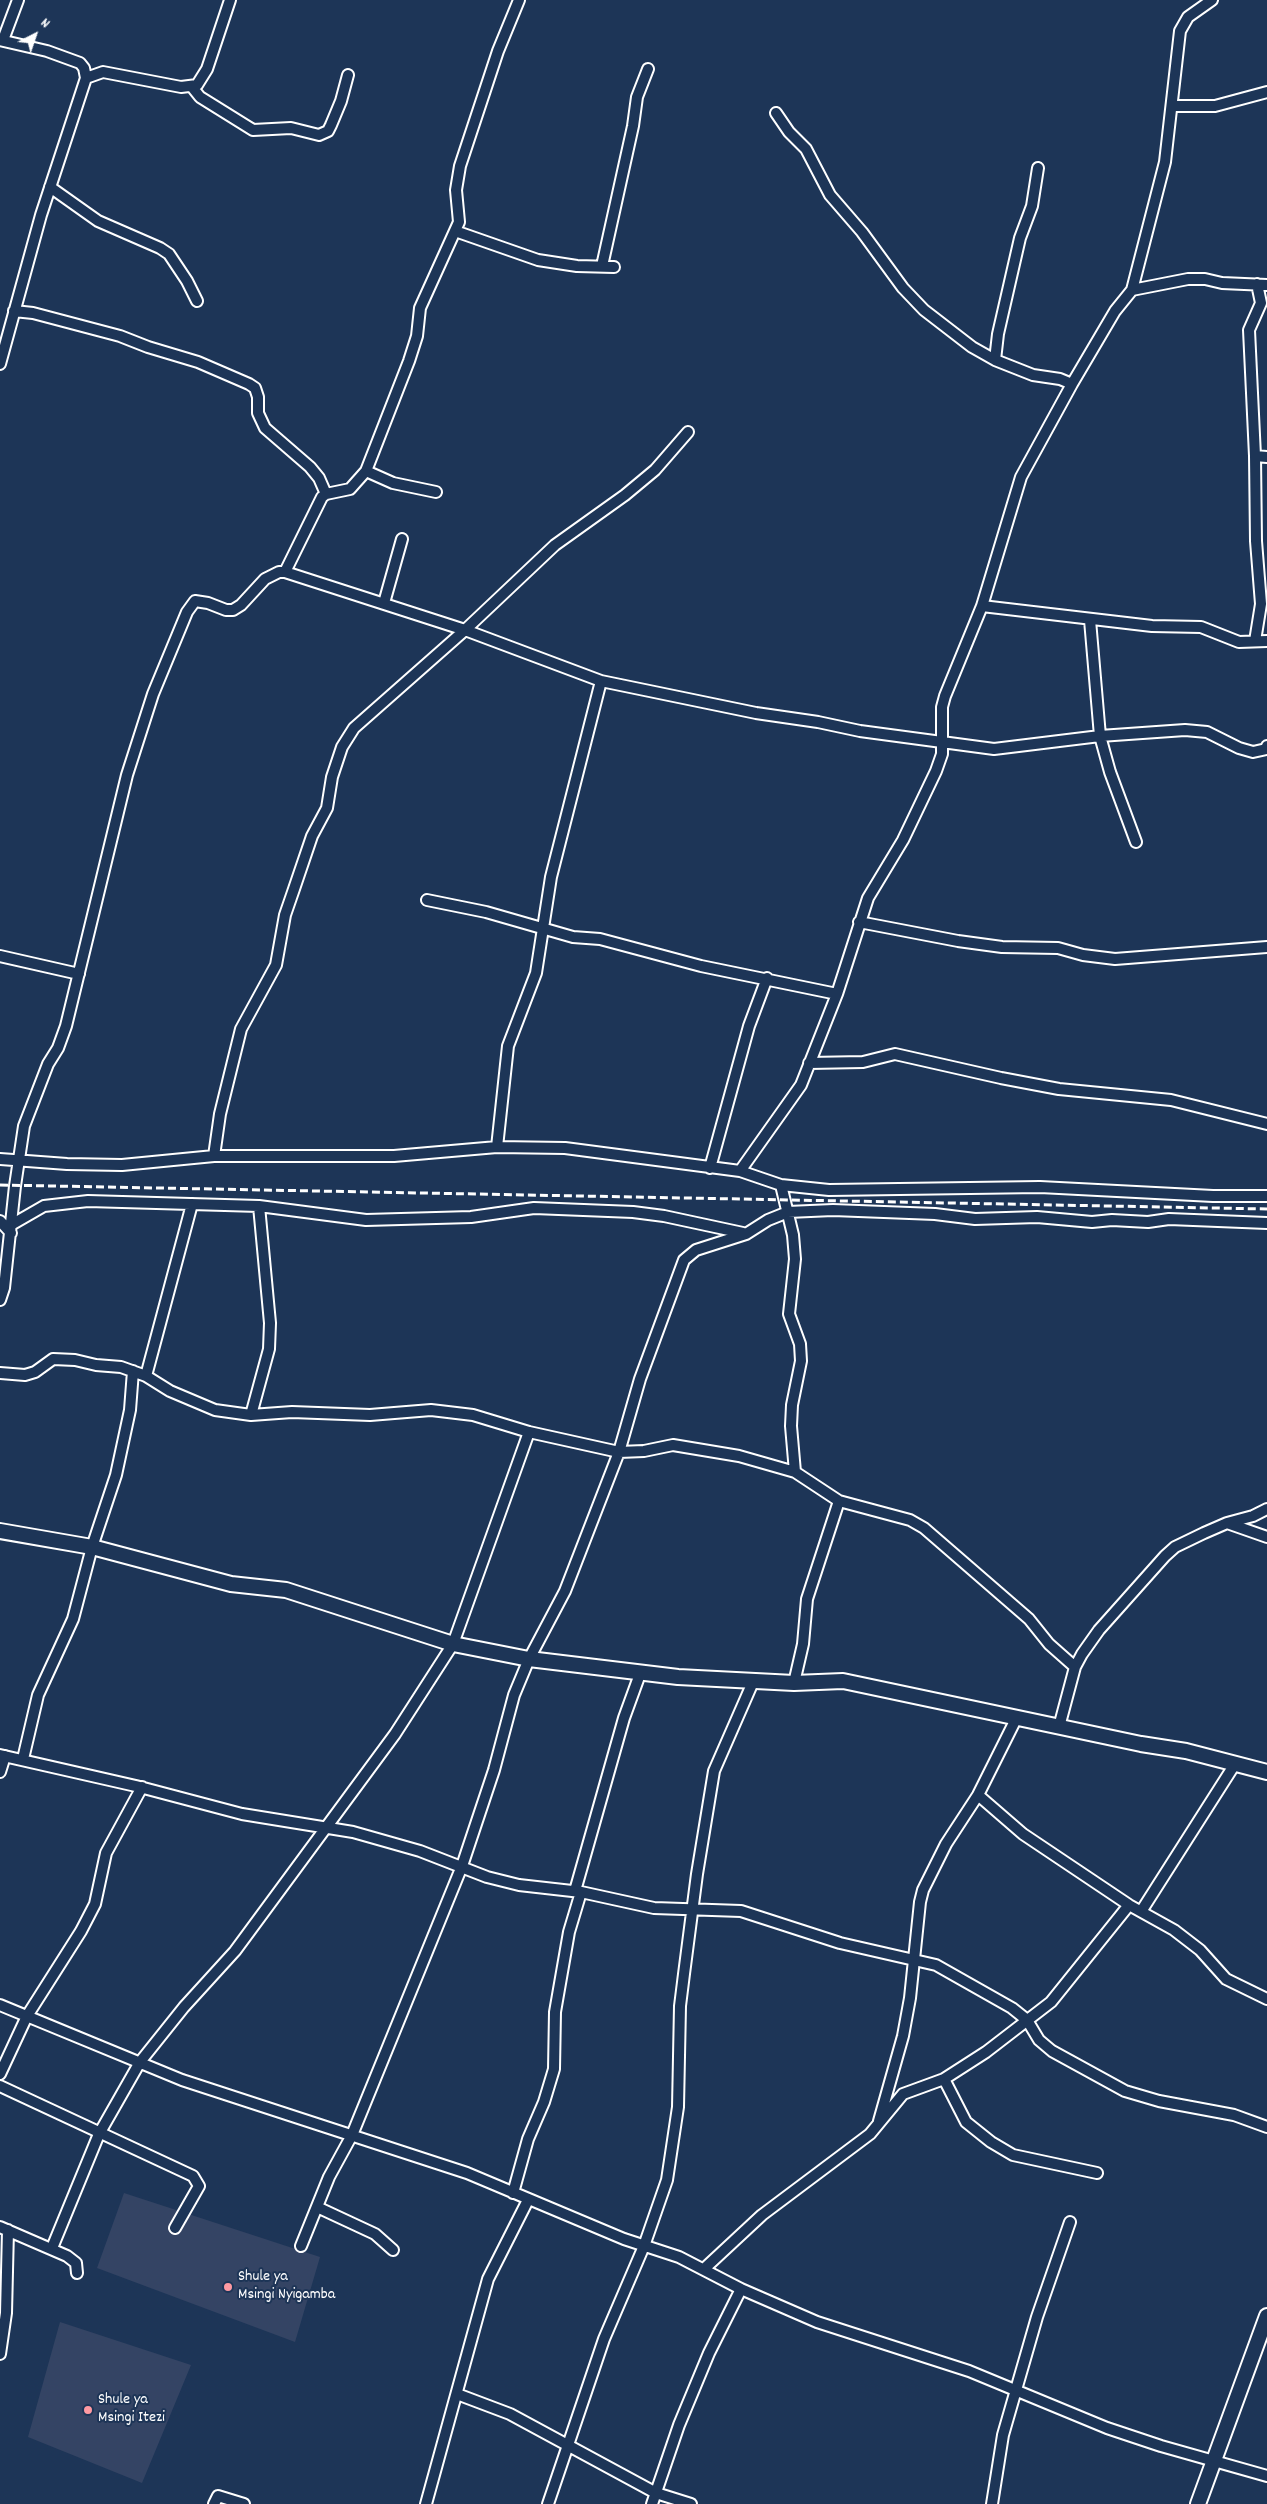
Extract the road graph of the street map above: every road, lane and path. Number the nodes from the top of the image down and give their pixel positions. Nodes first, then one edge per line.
1 (18, 0) edge
2 (230, 0) edge
3 (519, 0) edge
4 (1212, 0) edge
5 (1, 40) edge
6 (648, 69) dead end
7 (348, 75) dead end
8 (86, 78) junction
9 (192, 87) junction
10 (1267, 92) edge
11 (1172, 106) junction
12 (776, 113) dead end
13 (1038, 168) dead end
14 (50, 187) junction
15 (455, 231) junction
16 (602, 266) junction
17 (614, 267) dead end
18 (1262, 285) edge
19 (1132, 290) junction
20 (196, 301) dead end
21 (14, 311) junction
22 (995, 360) junction
23 (0, 364) edge
24 (1072, 384) junction
25 (688, 432) dead end
26 (1255, 456) junction
27 (1267, 457) edge
28 (366, 471) junction
29 (436, 492) dead end
30 (326, 494) junction
31 (402, 539) dead end
32 (285, 572) junction
33 (384, 603) junction
34 (982, 606) junction
35 (1090, 620) junction
36 (465, 630) junction
37 (1255, 641) junction
38 (1267, 641) edge
39 (601, 681) junction
40 (1100, 736) junction
41 (942, 742) junction
42 (1267, 746) edge
43 (1136, 842) dead end
44 (427, 900) dead end
45 (859, 922) junction
46 (543, 929) junction
47 (1267, 947) edge
48 (0, 956) edge
49 (79, 974) junction
50 (768, 978) junction
51 (837, 994) junction
52 (810, 1063) junction
53 (1267, 1124) edge
54 (497, 1147) junction
55 (214, 1156) junction
56 (0, 1159) edge
57 (19, 1159) junction
58 (710, 1168) junction
59 (740, 1171) junction
60 (782, 1185) junction
61 (1267, 1196) edge
62 (192, 1204) junction
63 (258, 1206) junction
64 (788, 1212) junction
65 (0, 1221) edge
66 (1267, 1223) edge
67 (11, 1229) junction
68 (746, 1234) junction
69 (0, 1300) edge
70 (132, 1371) junction
71 (0, 1373) edge
72 (146, 1376) junction
73 (251, 1415) junction
74 (529, 1432) junction
75 (619, 1452) junction
76 (795, 1472) junction
77 (839, 1501) junction
78 (1267, 1509) edge
79 (1227, 1523) junction
80 (0, 1531) edge
81 (1267, 1537) edge
82 (92, 1547) junction
83 (453, 1644) junction
84 (529, 1659) junction
85 (1075, 1667) junction
86 (640, 1674) junction
87 (753, 1682) junction
88 (794, 1683) junction
89 (1016, 1718) junction
90 (1059, 1727) junction
91 (2, 1756) edge
92 (23, 1759) junction
93 (1235, 1764) junction
94 (0, 1772) edge
95 (1267, 1772) edge
96 (142, 1787) junction
97 (978, 1795) junction
98 (324, 1828) junction
99 (462, 1866) junction
100 (578, 1892) junction
101 (1129, 1905) junction
102 (692, 1910) junction
103 (1142, 1910) junction
104 (913, 1959) junction
105 (1267, 1999) edge
106 (0, 2005) edge
107 (27, 2016) junction
108 (1027, 2020) junction
109 (140, 2062) junction
110 (0, 2074) edge
111 (944, 2078) junction
112 (0, 2086) edge
113 (878, 2126) junction
114 (1267, 2127) edge
115 (99, 2134) junction
116 (352, 2135) junction
117 (1097, 2173) dead end
118 (512, 2193) junction
119 (528, 2200) junction
120 (316, 2207) junction
121 (1070, 2222) dead end
122 (175, 2228) dead end
123 (4, 2229) edge
124 (301, 2246) dead end
125 (644, 2246) junction
126 (52, 2248) junction
127 (393, 2250) dead end
128 (705, 2268) junction
129 (76, 2273) dead end
130 (741, 2289) junction
131 (1267, 2316) edge
132 (1263, 2341) edge
133 (0, 2354) edge
134 (1016, 2392) junction
135 (457, 2394) junction
136 (567, 2443) junction
137 (1214, 2462) junction
138 (1267, 2476) edge
139 (656, 2493) junction
140 (214, 2504) edge
141 (244, 2504) edge
142 (426, 2504) edge
143 (548, 2504) edge
144 (652, 2504) edge
145 (691, 2504) edge
146 (992, 2504) edge
147 (1198, 2504) edge

1 - 5 street
2 - 9 street
3 - 15 street
4 - 11 street
5 - 8 street
6 - 16 street
7 - 9 street
8 - 9 street
8 - 14 street
10 - 11 street
11 - 19 street
12 - 22 street
13 - 22 street
14 - 20 street
14 - 21 street
15 - 16 street
15 - 28 street
16 - 17 street
18 - 19 street
18 - 26 street
19 - 24 street
21 - 23 street
21 - 30 street
22 - 24 street
24 - 34 street
25 - 36 street
26 - 27 street
26 - 37 street
28 - 29 street
28 - 30 street
30 - 32 street
31 - 33 street
32 - 33 street
32 - 49 street
33 - 36 street
34 - 35 street
34 - 41 street
35 - 37 street
35 - 40 street
36 - 39 street
36 - 55 street
37 - 38 street
39 - 41 street
39 - 46 street
40 - 41 street
40 - 42 street
40 - 43 street
41 - 45 street
44 - 46 street
45 - 47 street
45 - 51 street
46 - 50 street
46 - 54 street
48 - 49 street
49 - 57 street
50 - 51 street
50 - 58 street
51 - 52 street
52 - 53 street
52 - 59 street
54 - 55 street
54 - 58 street
55 - 57 street
56 - 57 street
57 - 67 street
58 - 59 street
59 - 60 street
60 - 61 street
60 - 64 street
62 - 63 street
62 - 67 street
62 - 72 street
63 - 68 street
63 - 73 street
64 - 66 street
64 - 68 street
64 - 76 street
65 - 67 street
67 - 69 street
68 - 75 street
70 - 71 street
70 - 72 street
70 - 82 street
72 - 73 street
73 - 74 street
74 - 75 street
74 - 83 street
75 - 76 street
75 - 84 street
76 - 77 street
77 - 85 street
77 - 88 street
78 - 79 street
79 - 81 street
79 - 85 street
80 - 82 street
82 - 83 street
82 - 92 street
83 - 84 street
83 - 98 street
84 - 86 street
84 - 99 street
85 - 90 street
86 - 87 street
86 - 100 street
87 - 88 street
87 - 102 street
88 - 89 street
89 - 90 street
89 - 97 street
90 - 93 street
91 - 92 street
91 - 94 street
92 - 96 street
93 - 95 street
93 - 103 street
96 - 98 street
96 - 107 street
97 - 101 street
97 - 104 street
98 - 99 street
98 - 109 street
99 - 100 street
99 - 116 street
100 - 102 street
100 - 118 street
101 - 103 street
101 - 108 street
102 - 104 street
102 - 125 street
103 - 105 street
104 - 108 street
104 - 113 street
106 - 107 street
107 - 109 street
107 - 110 street
108 - 111 street
108 - 114 street
109 - 115 street
109 - 116 street
111 - 113 street
111 - 117 street
112 - 115 street
113 - 128 street
115 - 122 street
115 - 126 street
116 - 118 street
116 - 120 street
118 - 119 street
119 - 125 street
119 - 135 street
120 - 124 street
120 - 127 street
121 - 134 street
123 - 126 street
123 - 133 street
125 - 128 street
125 - 136 street
126 - 129 street
128 - 130 street
130 - 134 street
130 - 139 street
131 - 132 street
132 - 137 street
134 - 137 street
134 - 146 street
135 - 136 street
135 - 142 street
136 - 139 street
136 - 143 street
137 - 138 street
137 - 147 street
139 - 144 street
139 - 145 street
140 - 141 street

